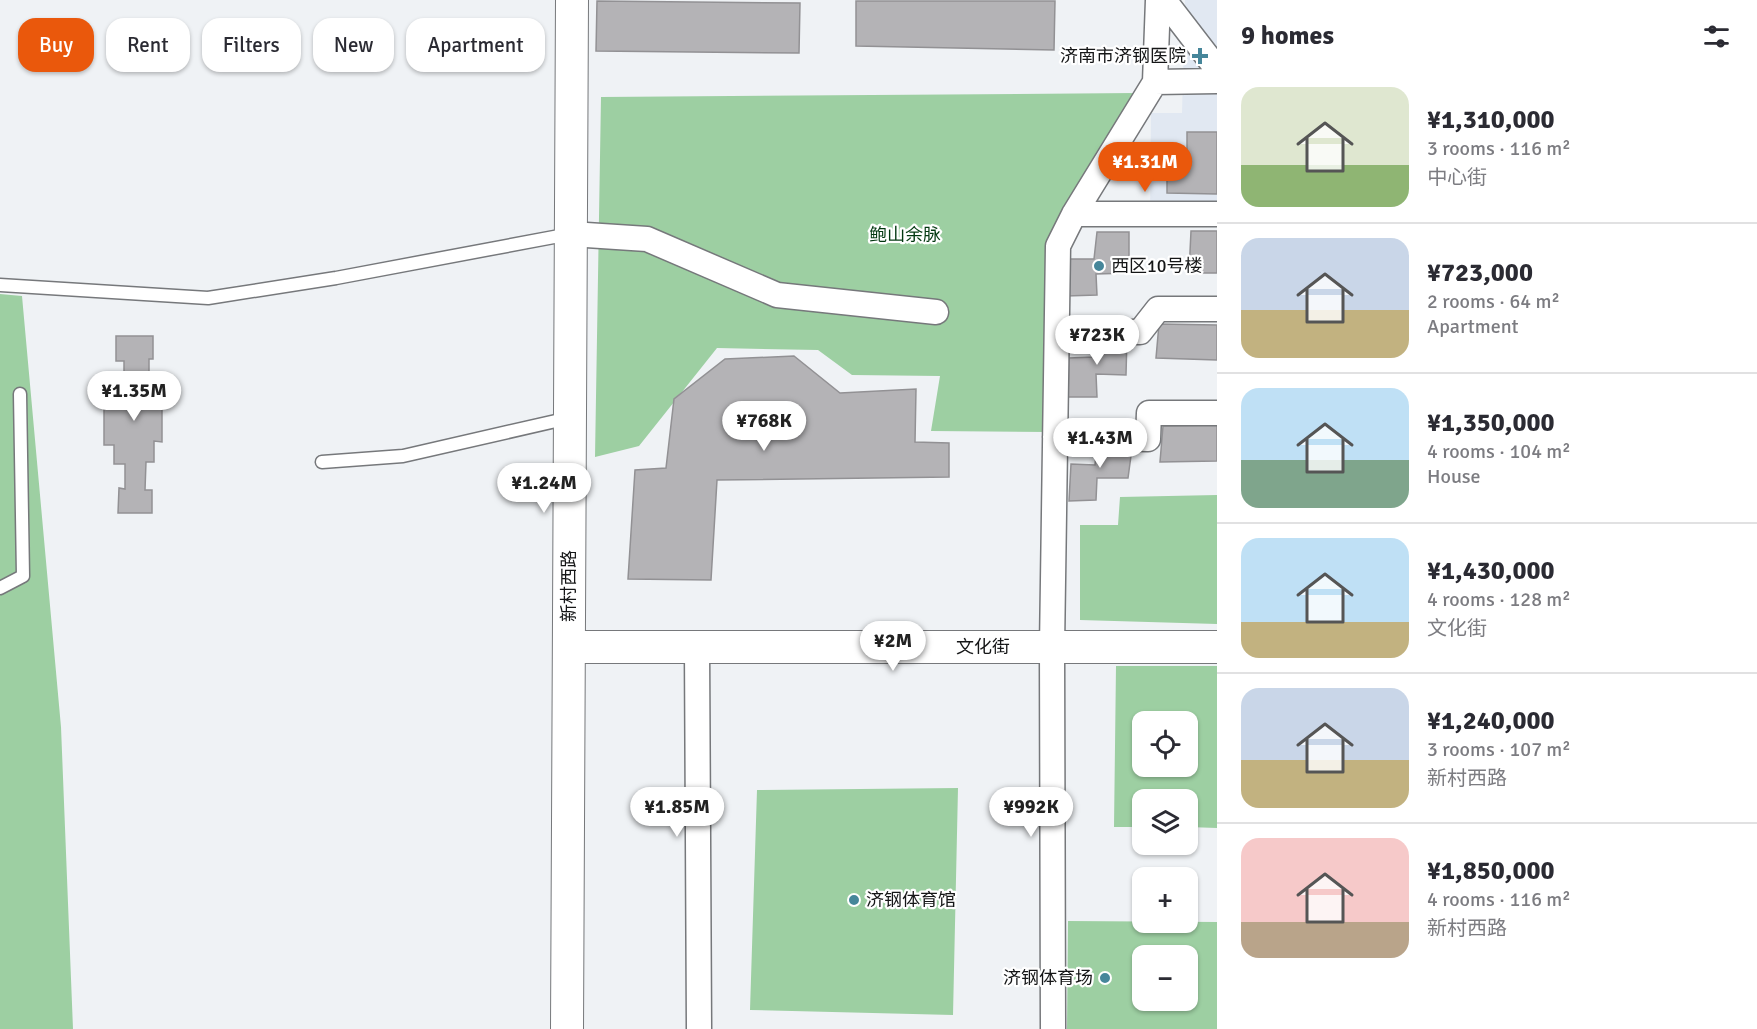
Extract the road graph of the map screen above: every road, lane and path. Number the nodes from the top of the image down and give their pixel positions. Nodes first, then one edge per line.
1 (572, 0) edge
2 (1158, 0) edge
3 (1164, 0) edge
4 (1217, 69) edge
5 (1217, 81) edge
6 (1155, 82) junction
7 (1074, 214) junction
8 (1217, 214) edge
9 (571, 234) junction
10 (0, 285) edge
11 (1217, 309) edge
12 (936, 312) dead end
13 (1057, 331) junction
14 (20, 394) dead end
15 (1217, 412) edge
16 (570, 418) junction
17 (1055, 437) junction
18 (322, 462) dead end
19 (0, 588) edge
20 (568, 647) junction
21 (697, 647) junction
22 (1052, 647) junction
23 (1217, 647) edge
24 (567, 1029) edge
25 (699, 1029) edge
26 (1053, 1029) edge

1 - 9 street, 新村西路
2 - 6 street
3 - 4 street
5 - 6 street
6 - 7 street
7 - 8 street
7 - 13 street
9 - 10 lane
9 - 12 street
9 - 16 street, 新村西路
11 - 13 street
13 - 17 street
14 - 19 lane
15 - 17 street
16 - 18 lane
16 - 20 street, 新村西路
17 - 22 street
20 - 21 street, 文化街
20 - 24 street, 新村西路
21 - 22 street, 文化街
21 - 25 street
22 - 23 street, 文化街
22 - 26 street

